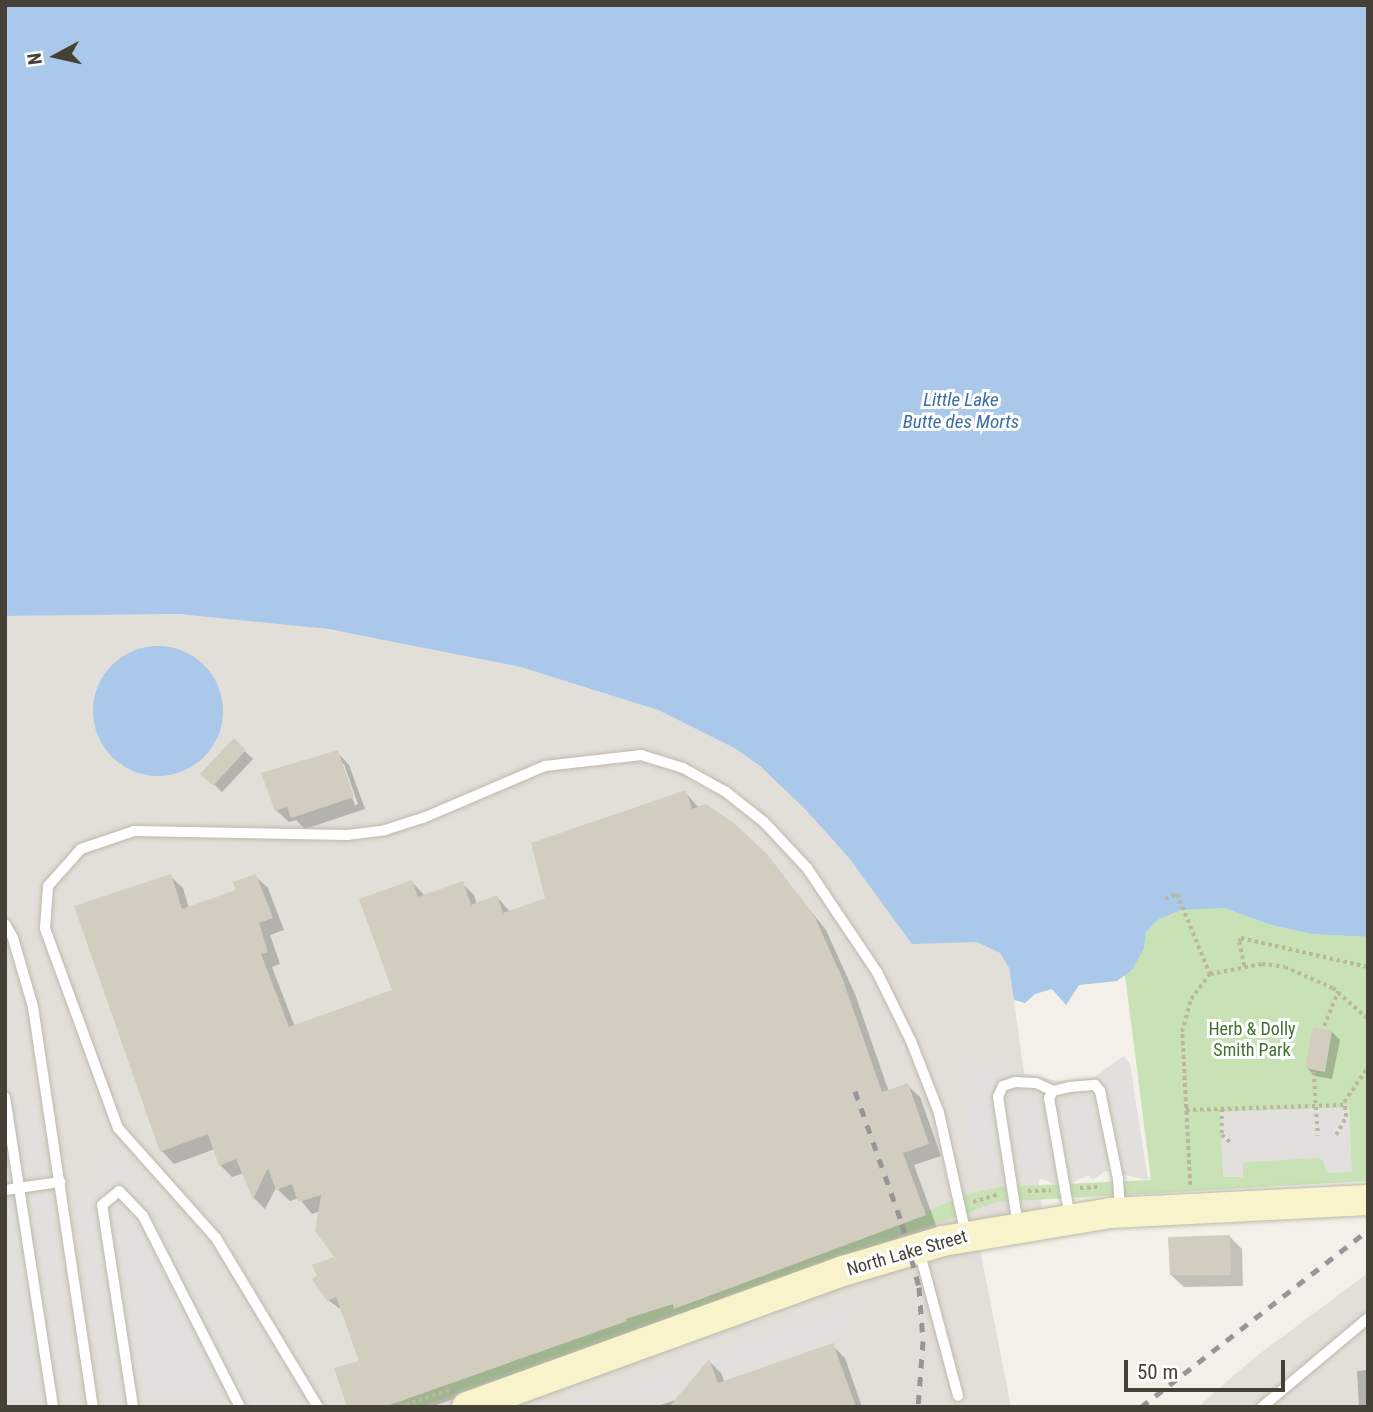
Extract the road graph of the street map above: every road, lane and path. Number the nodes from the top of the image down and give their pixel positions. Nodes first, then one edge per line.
1 (1165, 899) dead end
2 (5, 924) edge
3 (1244, 966) junction
4 (1368, 967) edge
5 (1210, 974) junction
6 (1338, 992) junction
7 (1368, 1019) edge
8 (1324, 1026) dead end
9 (1368, 1067) edge
10 (1314, 1072) dead end
11 (1053, 1091) junction
12 (5, 1097) edge
13 (1345, 1105) junction
14 (1315, 1106) junction
15 (1222, 1109) junction
16 (1186, 1110) junction
17 (1336, 1135) dead end
18 (1318, 1136) dead end
19 (1230, 1142) dead end
20 (60, 1182) junction
21 (1190, 1182) dead end
22 (19, 1188) junction
23 (5, 1190) edge
24 (1368, 1200) edge
25 (1120, 1212) junction
26 (1070, 1218) junction
27 (1018, 1226) junction
28 (966, 1236) junction
29 (918, 1247) junction
30 (1368, 1318) edge
31 (958, 1396) dead end
32 (52, 1407) edge
33 (93, 1407) edge
34 (133, 1407) edge
35 (240, 1407) edge
36 (318, 1407) edge
37 (467, 1407) edge
38 (1262, 1407) edge

1 - 5 path
2 - 20 lane
3 - 4 path
3 - 5 path
3 - 6 path
5 - 16 path
6 - 7 path
6 - 8 path
9 - 13 path
10 - 14 path
11 - 25 lane
11 - 26 lane
11 - 27 lane
12 - 22 lane
13 - 14 path
13 - 17 path
14 - 15 path
14 - 18 path
15 - 16 path
15 - 19 path
16 - 21 path
20 - 22 lane
20 - 33 lane
22 - 23 lane
22 - 32 lane
24 - 25 main road, North Lake Street
25 - 26 main road, North Lake Street
26 - 27 main road, North Lake Street
27 - 28 main road, North Lake Street
28 - 29 main road, North Lake Street
28 - 36 lane
29 - 31 lane
29 - 37 main road, North Lake Street
30 - 38 lane
34 - 35 lane

